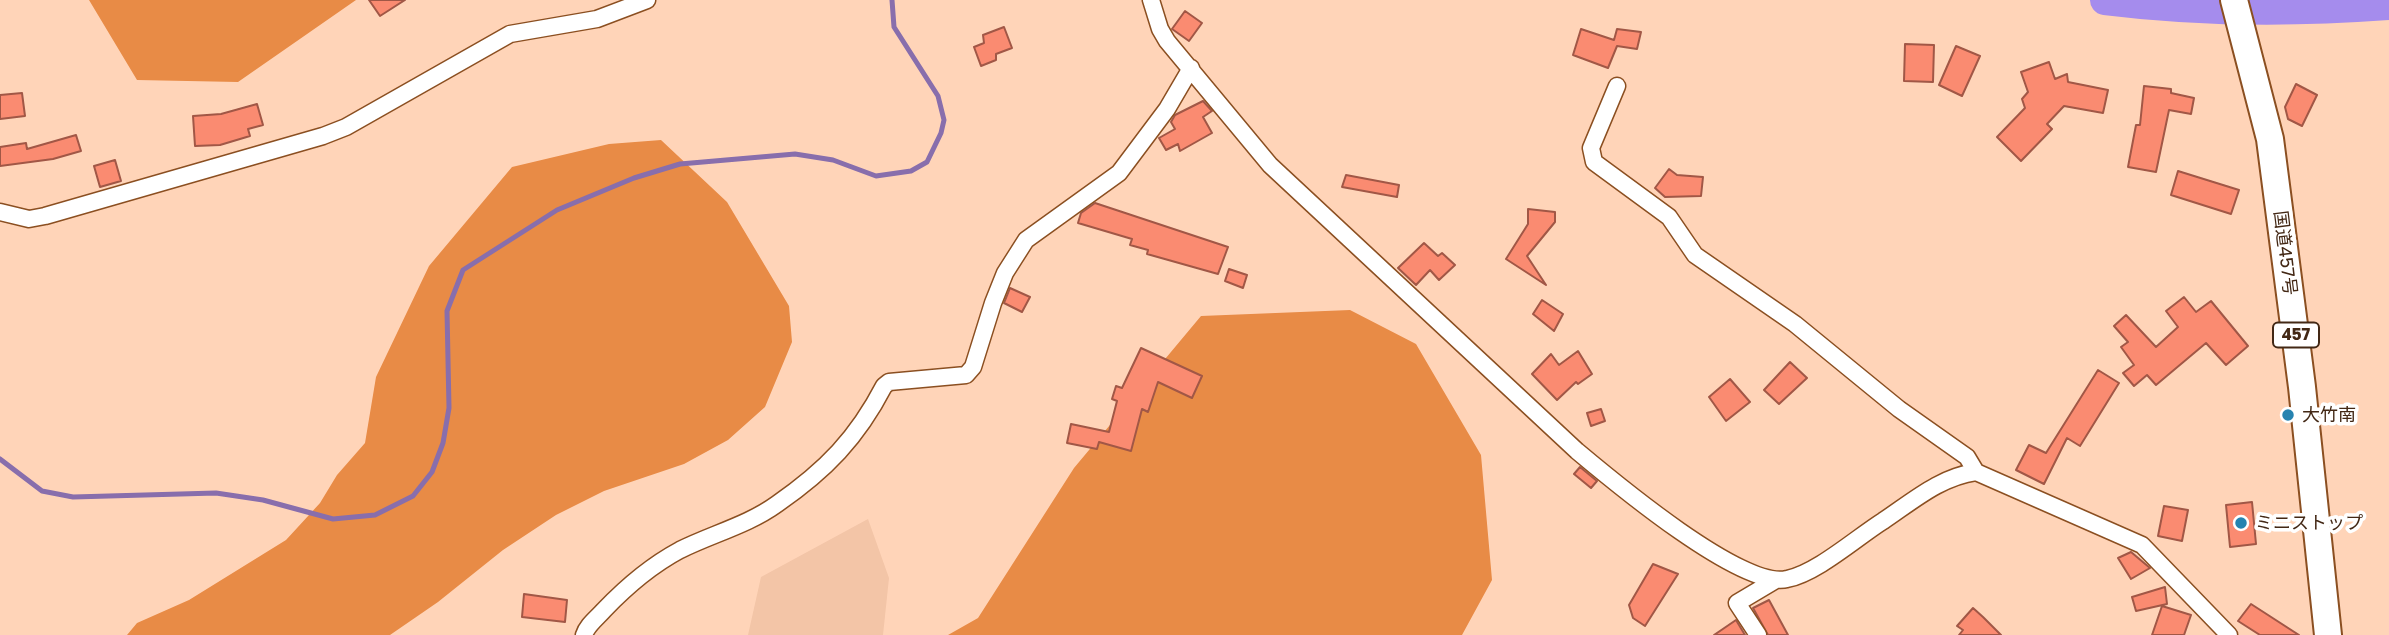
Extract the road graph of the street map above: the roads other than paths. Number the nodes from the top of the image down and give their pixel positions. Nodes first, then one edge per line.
1 (647, 0) edge
2 (1151, 0) edge
3 (2234, 0) edge
4 (1191, 68) junction
5 (1617, 86) dead end
6 (0, 212) edge
7 (1976, 472) junction
8 (1774, 581) junction
9 (584, 635) edge
10 (1758, 635) edge
11 (2229, 635) edge
12 (2328, 635) edge

1 - 6 street
2 - 4 street
3 - 12 highway, 国道457号 / 457
4 - 8 street
4 - 9 street
5 - 7 street
7 - 8 street
7 - 11 street
8 - 10 street

